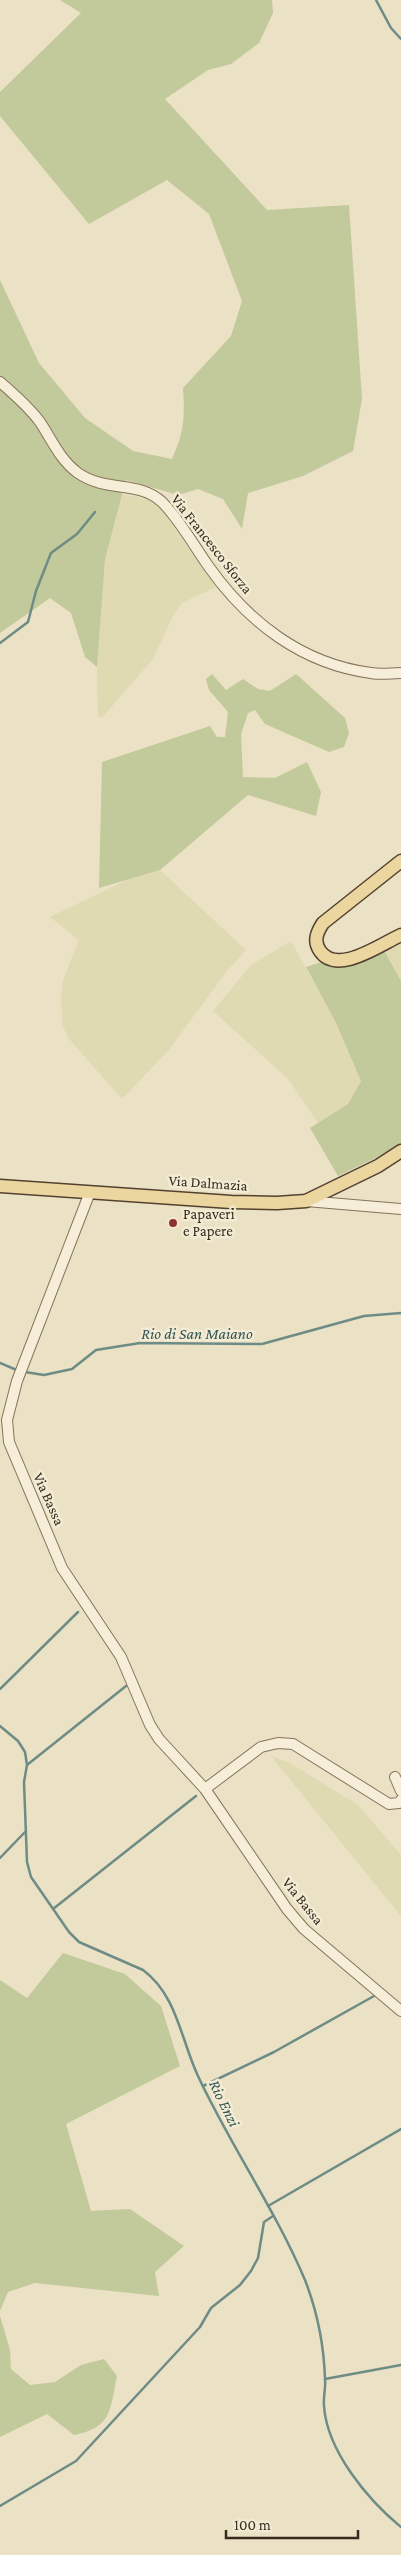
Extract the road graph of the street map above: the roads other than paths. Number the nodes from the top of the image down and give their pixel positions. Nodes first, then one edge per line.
1 (0, 382) edge
2 (401, 673) edge
3 (401, 861) edge
4 (401, 935) edge
5 (401, 1151) edge
6 (0, 1186) edge
7 (90, 1192) junction
8 (306, 1201) junction
9 (401, 1209) edge
10 (395, 1777) dead end
11 (205, 1789) junction
12 (401, 1791) edge
13 (401, 1800) edge
14 (401, 2011) edge

1 - 2 street, Via Francesco Sforza
3 - 4 main road
5 - 8 main road, Via Dalmazia
6 - 7 main road, Via Dalmazia
7 - 8 main road, Via Dalmazia
7 - 11 street, Via Bassa
8 - 9 street
10 - 12 street
11 - 13 street
11 - 14 street, Via Bassa

